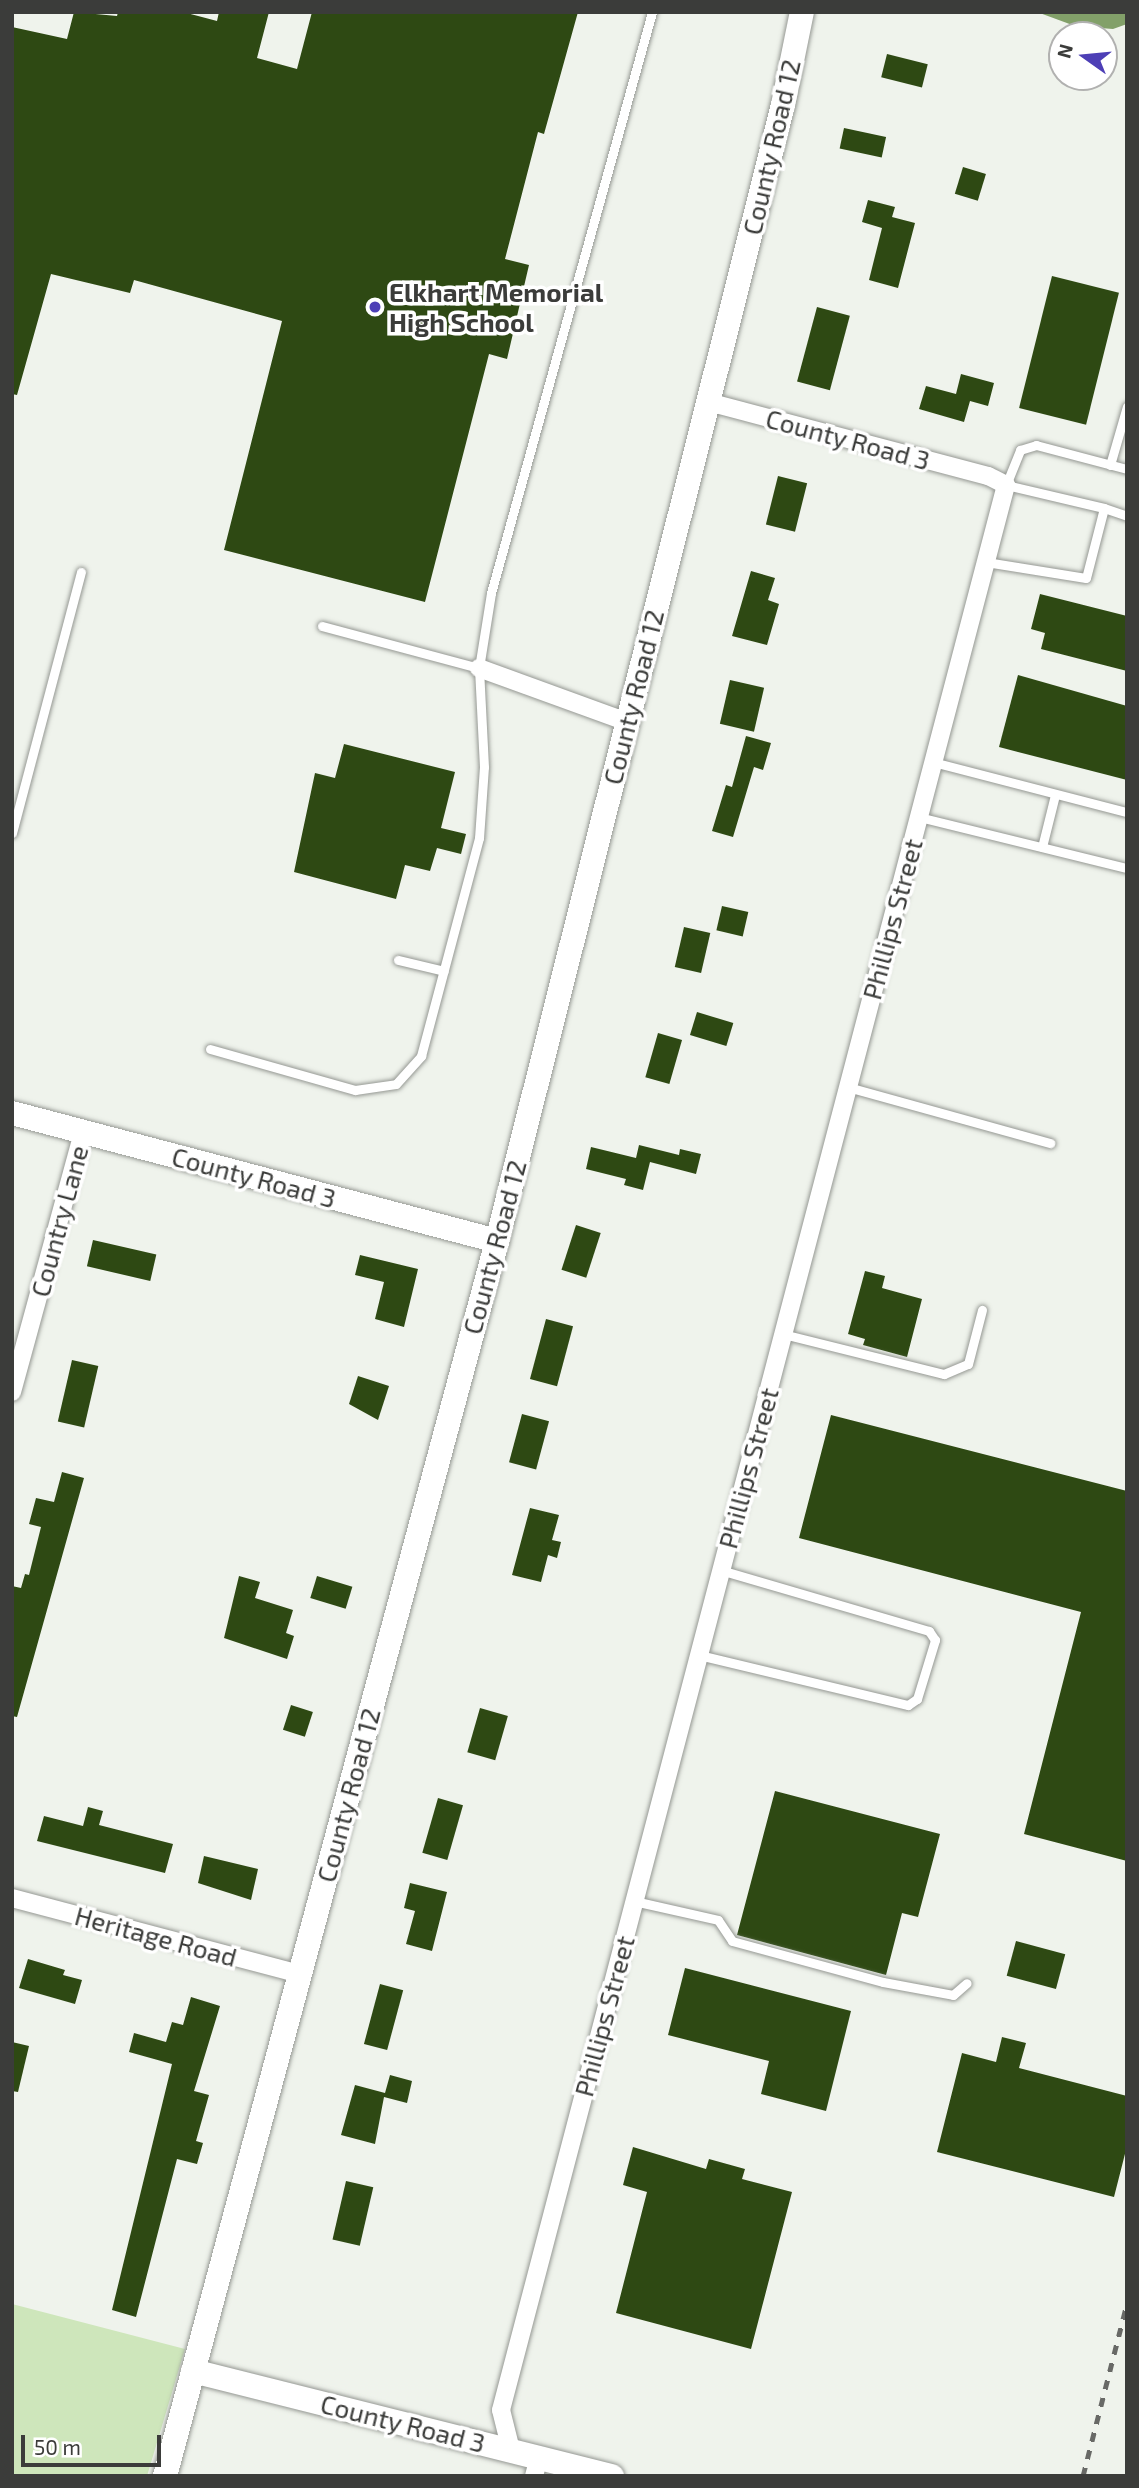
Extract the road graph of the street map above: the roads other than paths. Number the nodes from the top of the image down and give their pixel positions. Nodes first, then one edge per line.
1 (652, 12) edge
2 (802, 12) edge
3 (708, 402) junction
4 (1127, 406) edge
5 (1111, 466) junction
6 (1127, 469) edge
7 (1006, 485) junction
8 (1104, 508) junction
9 (1127, 516) edge
10 (986, 562) junction
11 (81, 572) dead end
12 (322, 626) dead end
13 (479, 668) junction
14 (627, 722) junction
15 (933, 762) junction
16 (1055, 794) junction
17 (1127, 812) edge
18 (919, 817) junction
19 (12, 833) edge
20 (1042, 847) junction
21 (1127, 868) edge
22 (398, 960) dead end
23 (444, 971) junction
24 (210, 1049) dead end
25 (848, 1087) junction
26 (12, 1113) edge
27 (83, 1132) junction
28 (1050, 1143) dead end
29 (497, 1241) junction
30 (982, 1310) dead end
31 (783, 1335) junction
32 (12, 1392) edge
33 (721, 1570) junction
34 (699, 1655) junction
35 (12, 1898) edge
36 (634, 1900) junction
37 (299, 1974) junction
38 (967, 1983) dead end
39 (193, 2371) junction
40 (511, 2450) junction
41 (536, 2466) edge
42 (164, 2476) edge
43 (612, 2476) edge

1 - 13 lane
2 - 3 main road, County Road 12
3 - 7 street, County Road 3
3 - 14 main road, County Road 12
4 - 5 lane
5 - 6 lane, Phillips Street
5 - 7 lane, Phillips Street
7 - 8 lane
7 - 10 street, Phillips Street
8 - 9 lane
8 - 10 lane
10 - 15 street, Phillips Street
11 - 19 lane
12 - 13 lane
13 - 14 street
13 - 23 lane
14 - 29 main road, County Road 12
15 - 16 lane
15 - 18 street, Phillips Street
16 - 17 lane
16 - 20 lane
18 - 20 lane
18 - 25 street, Phillips Street
20 - 21 lane
22 - 23 lane
23 - 24 lane
25 - 28 lane
25 - 31 street, Phillips Street
26 - 27 main road, County Road 3
27 - 29 main road, County Road 3
27 - 32 street, Country Lane
29 - 37 main road, County Road 12
30 - 31 lane
31 - 33 street, Phillips Street
33 - 34 street, Phillips Street
33 - 34 lane
34 - 36 street, Phillips Street
35 - 37 street, Heritage Road
36 - 38 lane
36 - 40 street, Phillips Street
37 - 39 main road, County Road 12
39 - 40 main road, County Road 3
39 - 42 main road, County Road 12
40 - 41 main road, County Road 3
41 - 43 main road, County Road 3

